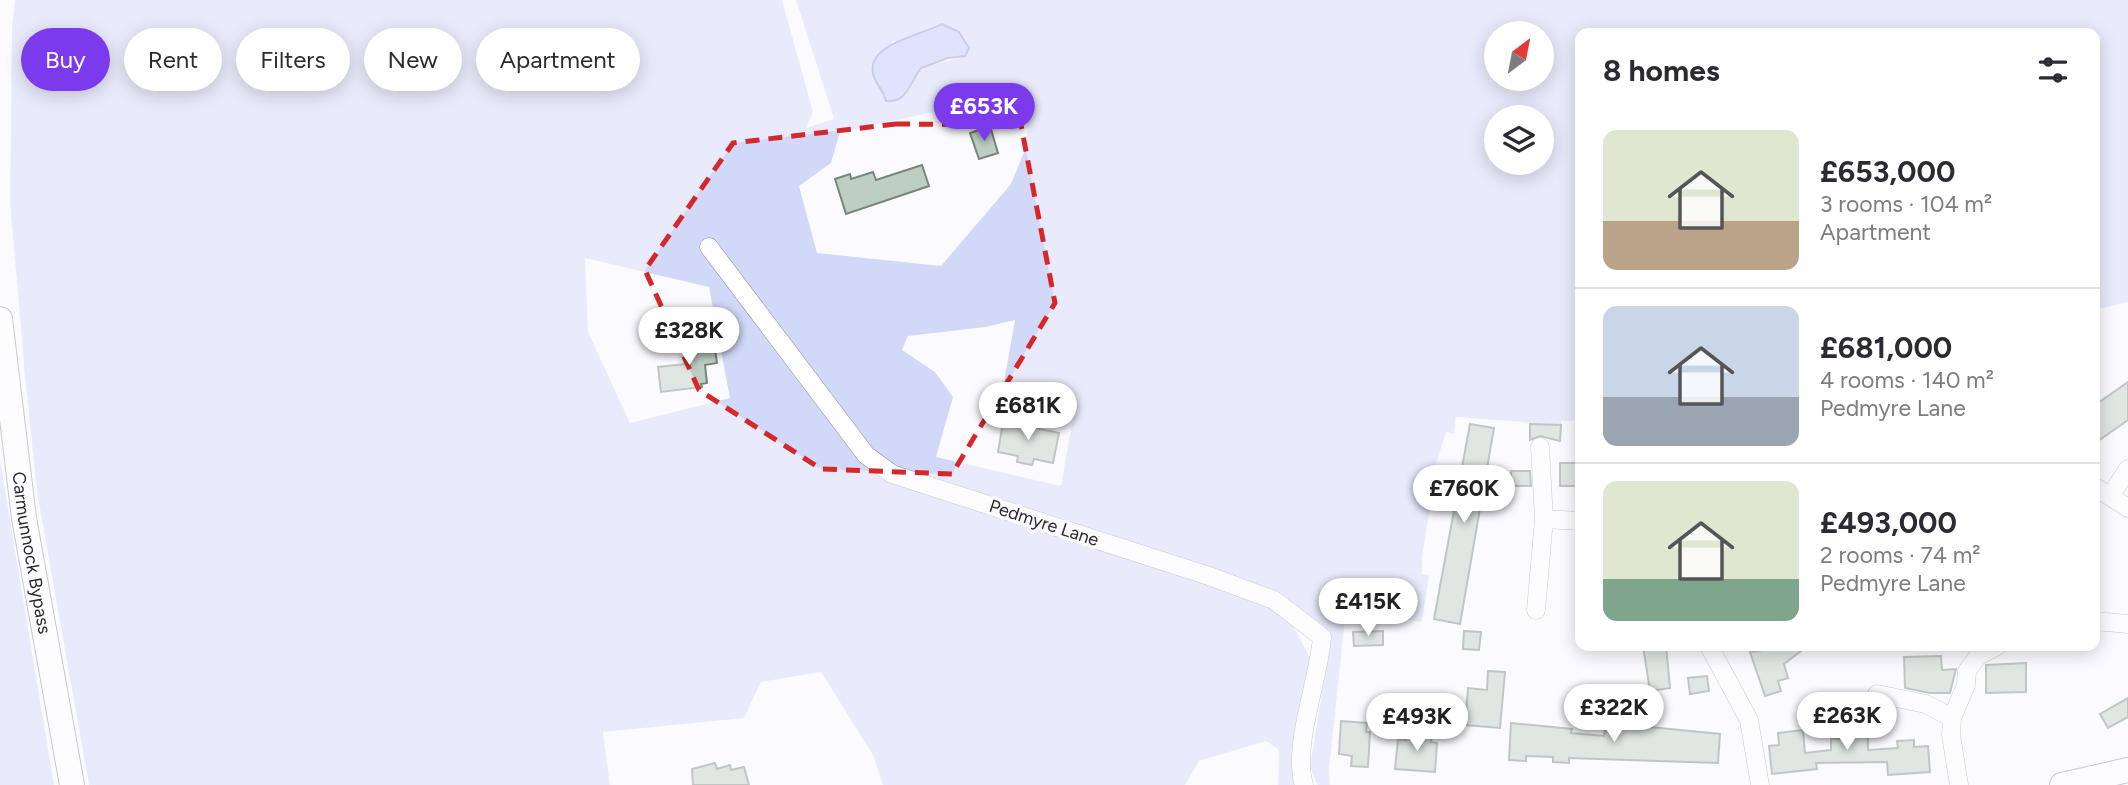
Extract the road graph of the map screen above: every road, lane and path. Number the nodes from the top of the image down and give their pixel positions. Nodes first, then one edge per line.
1 (709, 247) dead end
2 (0, 319) edge
3 (1540, 447) dead end
4 (2128, 469) edge
5 (2103, 491) edge
6 (2128, 508) edge
7 (1544, 519) junction
8 (1575, 521) edge
9 (1536, 610) dead end
10 (2100, 621) edge
11 (2128, 624) edge
12 (1712, 651) edge
13 (1988, 651) edge
14 (1877, 694) dead end
15 (1952, 719) junction
16 (2128, 770) edge
17 (72, 785) edge
18 (1304, 785) edge
19 (1760, 785) edge
20 (1959, 785) edge
21 (2062, 785) edge

1 - 18 street, Pedmyre Lane
2 - 17 main road, Carmunnock Bypass
3 - 7 street
4 - 5 street
5 - 6 street
7 - 8 street
7 - 9 street
10 - 11 street
12 - 19 street
13 - 15 street
14 - 15 street
15 - 20 street
16 - 21 main road

